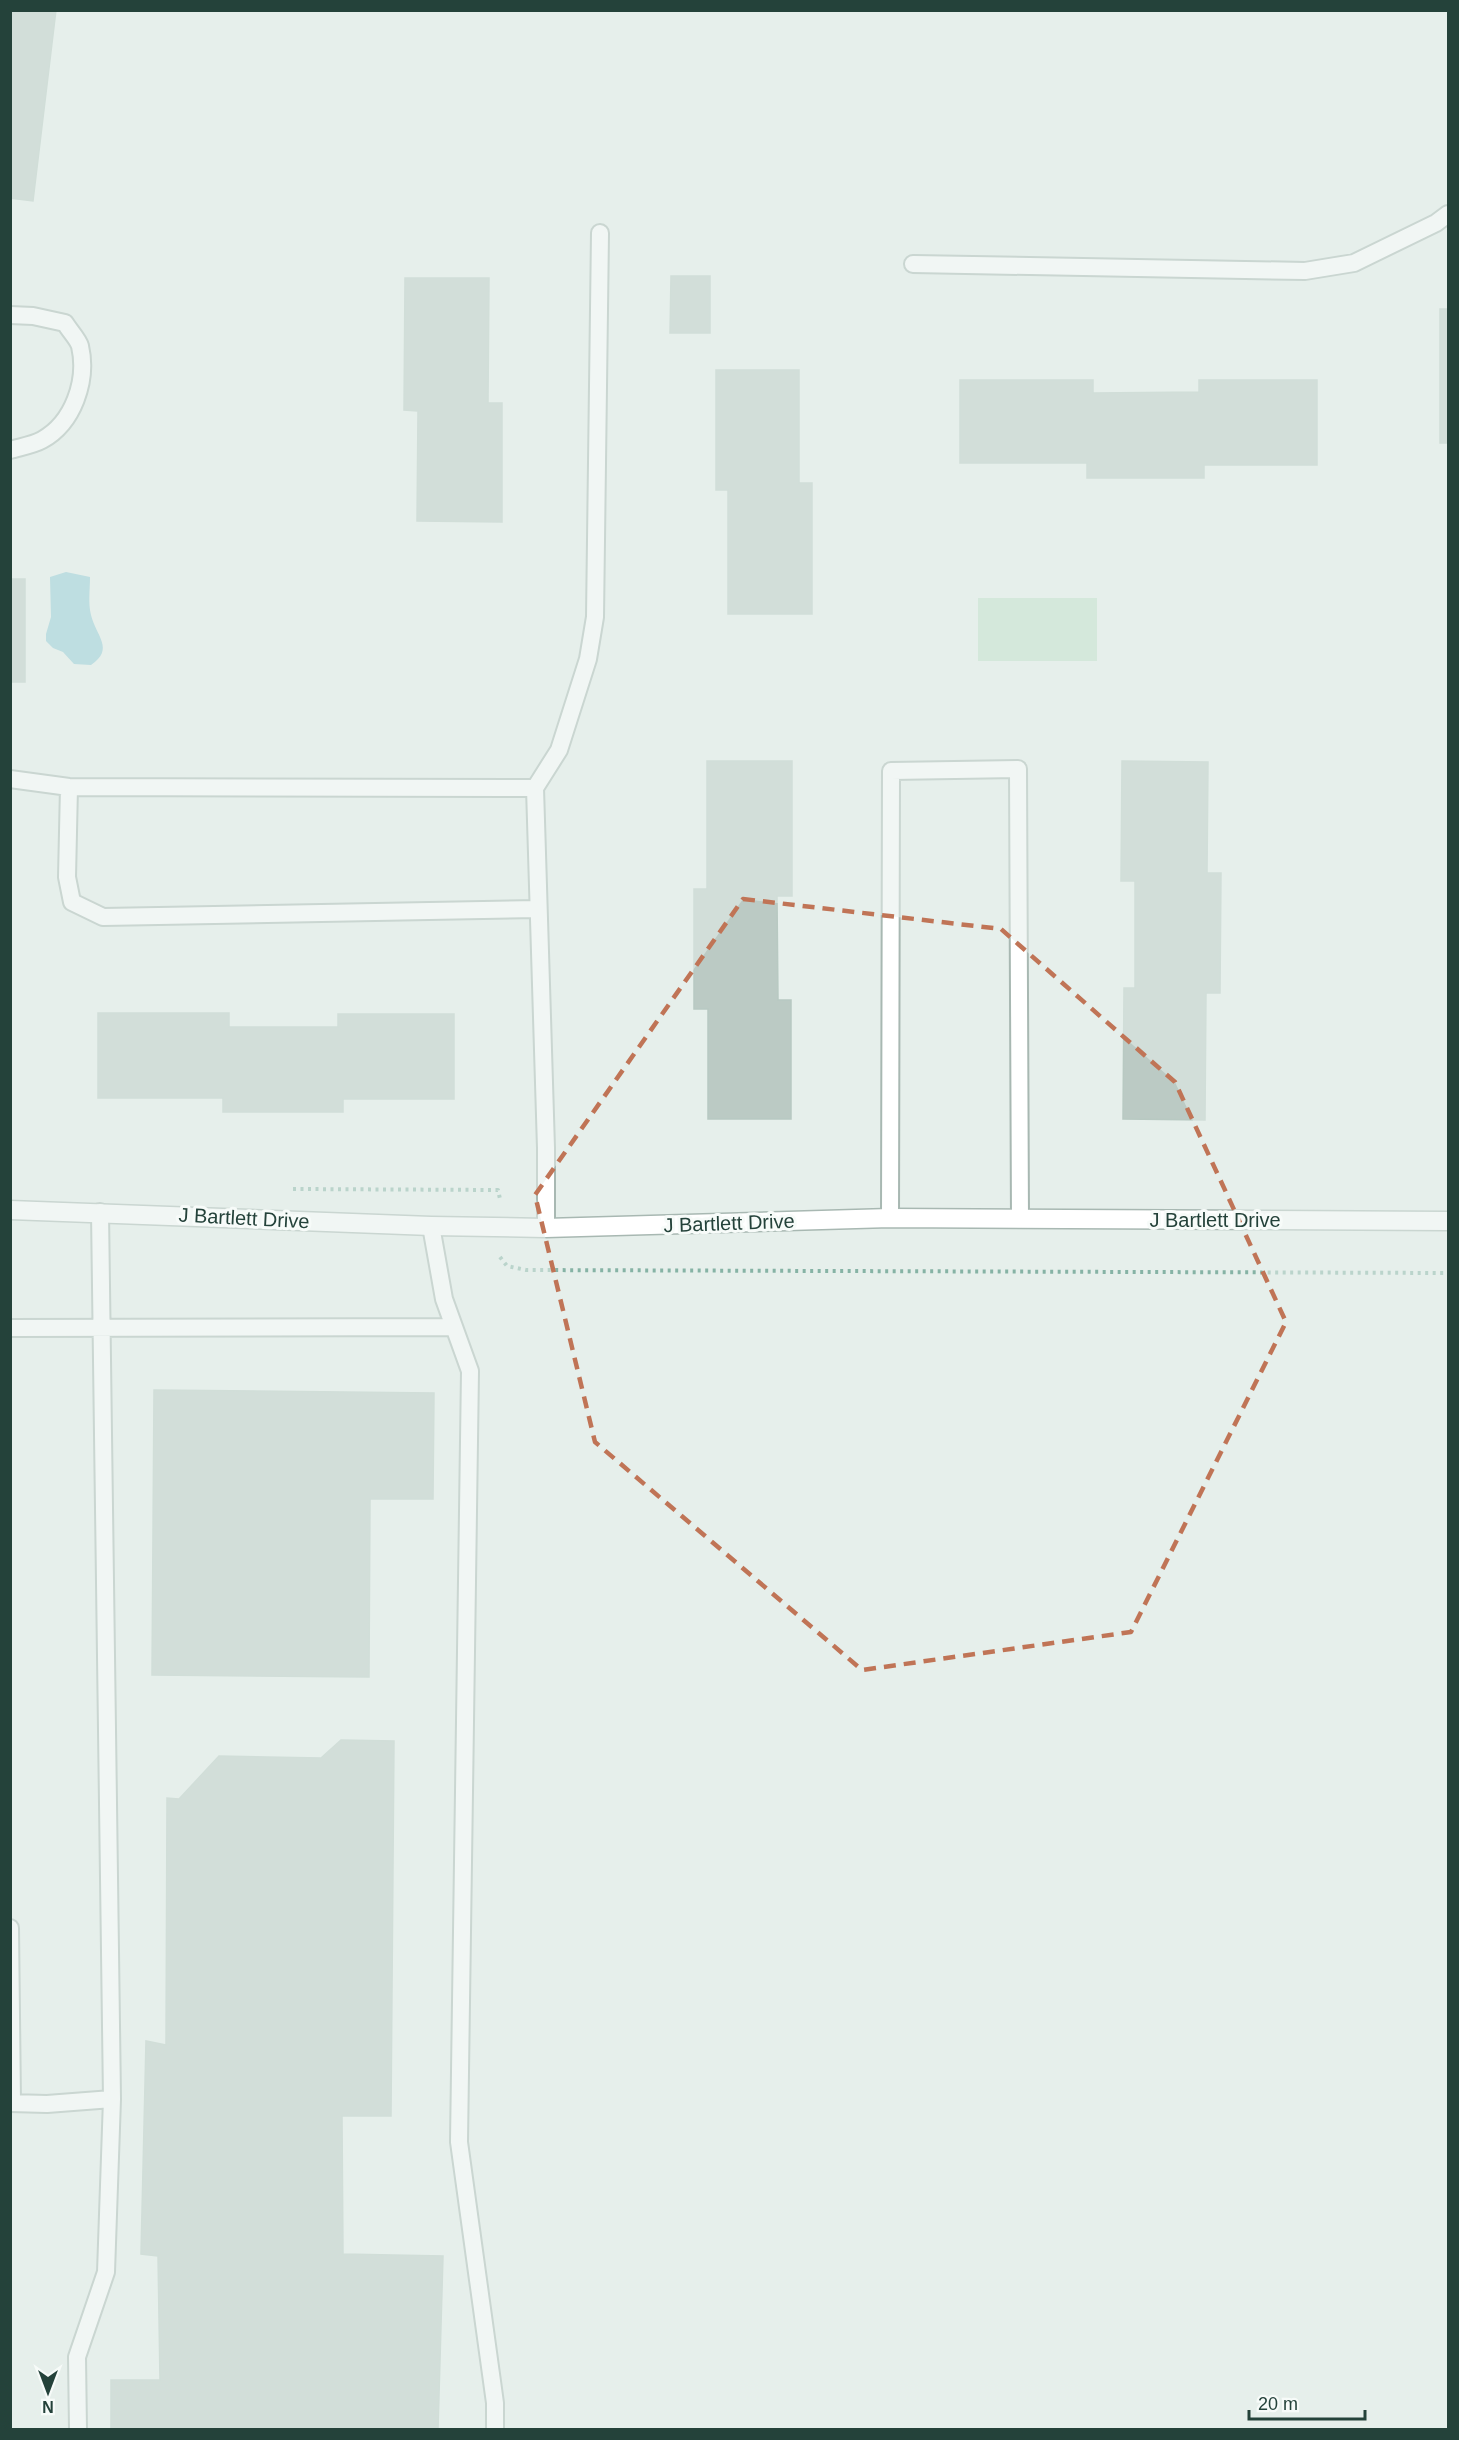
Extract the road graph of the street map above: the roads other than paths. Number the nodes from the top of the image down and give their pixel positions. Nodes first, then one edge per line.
1 (1449, 214) edge
2 (600, 233) dead end
3 (913, 264) dead end
4 (10, 315) edge
5 (10, 450) edge
6 (10, 780) edge
7 (69, 787) junction
8 (535, 788) junction
9 (538, 909) junction
10 (10, 1210) edge
11 (100, 1212) junction
12 (890, 1218) junction
13 (1020, 1219) junction
14 (1449, 1221) edge
15 (431, 1226) junction
16 (546, 1228) junction
17 (102, 1326) junction
18 (454, 1327) junction
19 (10, 1328) edge
20 (10, 1928) edge
21 (112, 2099) junction
22 (11, 2103) edge
23 (78, 2430) edge
24 (495, 2430) edge

1 - 3 lane
2 - 8 lane
4 - 5 lane
6 - 7 lane
7 - 8 lane
7 - 9 lane
8 - 9 lane
9 - 16 lane
10 - 11 street, J Bartlett Drive
11 - 15 street, J Bartlett Drive
11 - 17 lane
12 - 13 street, J Bartlett Drive
12 - 13 lane
12 - 16 street, J Bartlett Drive
13 - 14 street, J Bartlett Drive
15 - 16 street, J Bartlett Drive
15 - 18 lane
17 - 18 lane
17 - 19 lane
17 - 21 lane
18 - 24 lane
20 - 22 lane
21 - 22 lane
21 - 23 lane

